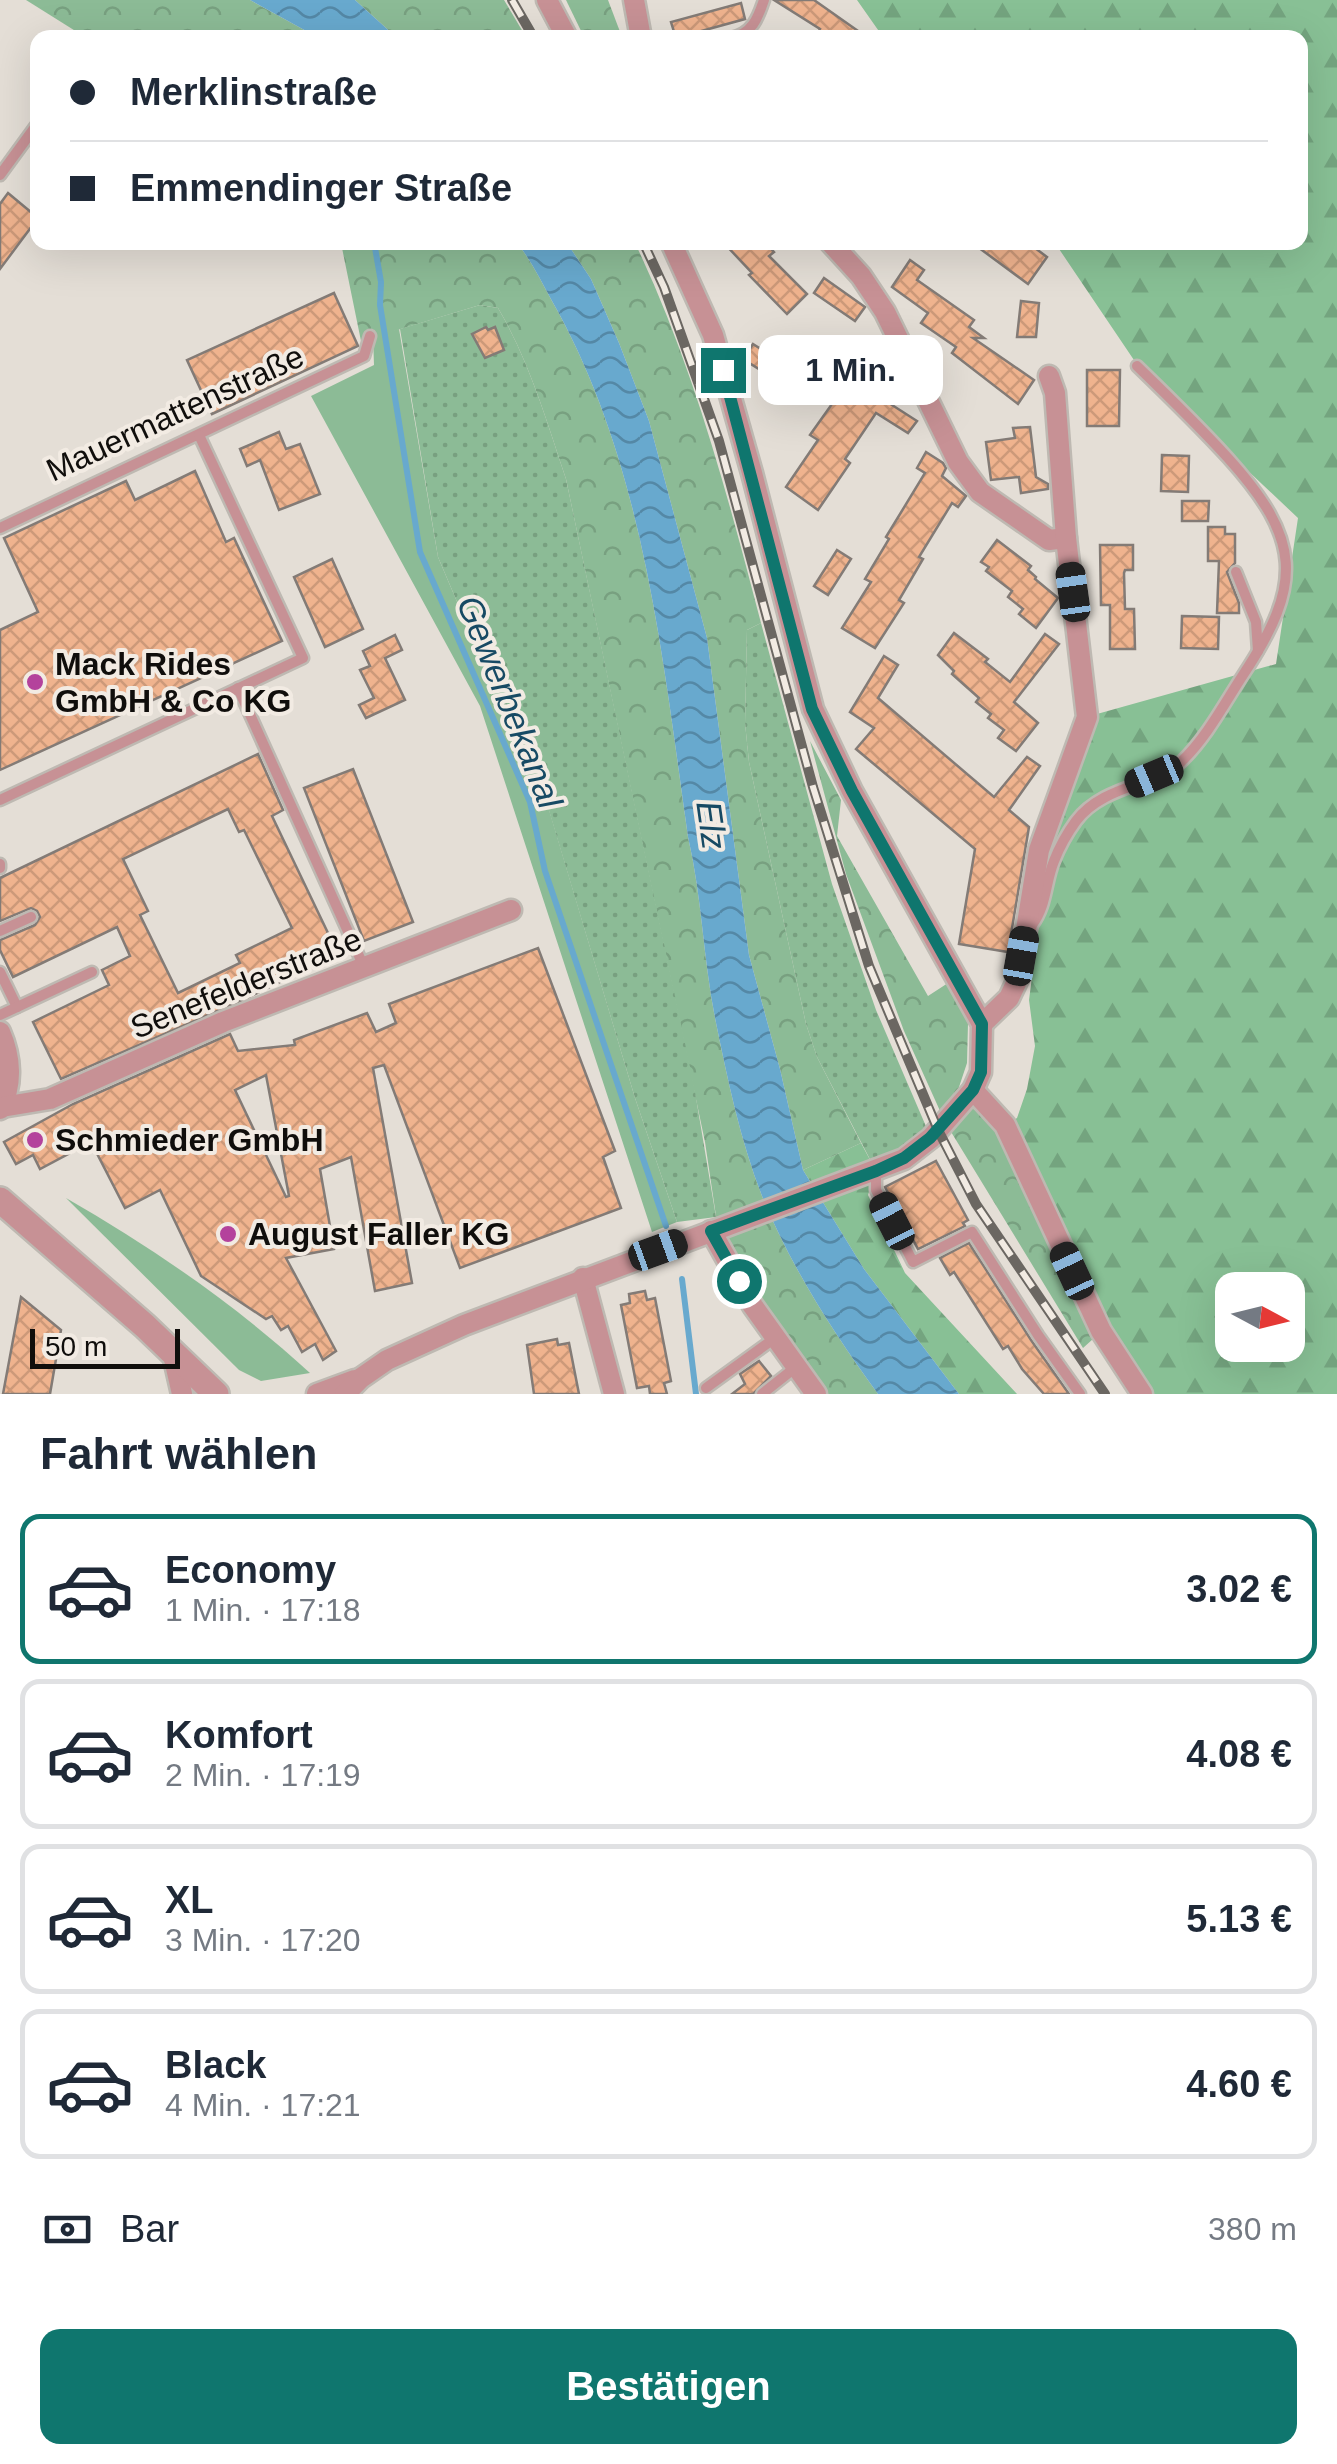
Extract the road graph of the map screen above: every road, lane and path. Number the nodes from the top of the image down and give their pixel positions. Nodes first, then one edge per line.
1 (547, 0) edge
2 (634, 0) edge
3 (764, 0) edge
4 (563, 30) edge
5 (640, 30) edge
6 (746, 30) edge
7 (30, 134) edge
8 (0, 174) edge
9 (675, 250) edge
10 (837, 250) edge
11 (369, 340) dead end
12 (1137, 366) dead end
13 (1050, 376) dead end
14 (199, 435) junction
15 (0, 528) edge
16 (1066, 538) junction
17 (1236, 572) dead end
18 (1258, 652) junction
19 (238, 688) junction
20 (0, 800) edge
21 (511, 910) dead end
22 (31, 916) dead end
23 (0, 931) edge
24 (1025, 934) junction
25 (364, 967) junction
26 (0, 972) edge
27 (92, 972) dead end
28 (16, 1007) junction
29 (0, 1016) edge
30 (982, 1024) junction
31 (0, 1032) edge
32 (973, 1090) junction
33 (1, 1108) edge
34 (872, 1172) junction
35 (0, 1200) edge
36 (711, 1231) junction
37 (583, 1278) junction
38 (775, 1338) junction
39 (172, 1350) junction
40 (796, 1368) junction
41 (361, 1378) junction
42 (706, 1388) dead end
43 (182, 1394) edge
44 (216, 1394) edge
45 (317, 1394) edge
46 (345, 1394) edge
47 (614, 1394) edge
48 (762, 1394) edge
49 (816, 1394) edge
50 (1080, 1394) edge
51 (1142, 1394) edge

1 - 4 street
2 - 5 street
3 - 6 lane
7 - 8 lane
9 - 30 street
10 - 16 street
11 - 14 lane, Mauermattenstraße
12 - 18 lane
13 - 16 street
14 - 15 lane, Mauermattenstraße
14 - 19 lane
16 - 24 street
17 - 18 lane
18 - 24 lane
19 - 20 lane
19 - 25 lane
21 - 25 street, Senefelderstraße
22 - 23 lane
24 - 30 street
25 - 33 street, Senefelderstraße
26 - 28 lane
27 - 28 lane
28 - 29 lane
30 - 32 street
31 - 33 street
32 - 34 street
32 - 51 street
34 - 36 street
34 - 50 lane
35 - 39 street
36 - 37 street
36 - 38 street
37 - 41 street
37 - 47 street
38 - 40 street
38 - 42 lane
39 - 43 street
39 - 44 street
40 - 48 lane
40 - 49 street
41 - 45 street
41 - 46 street

